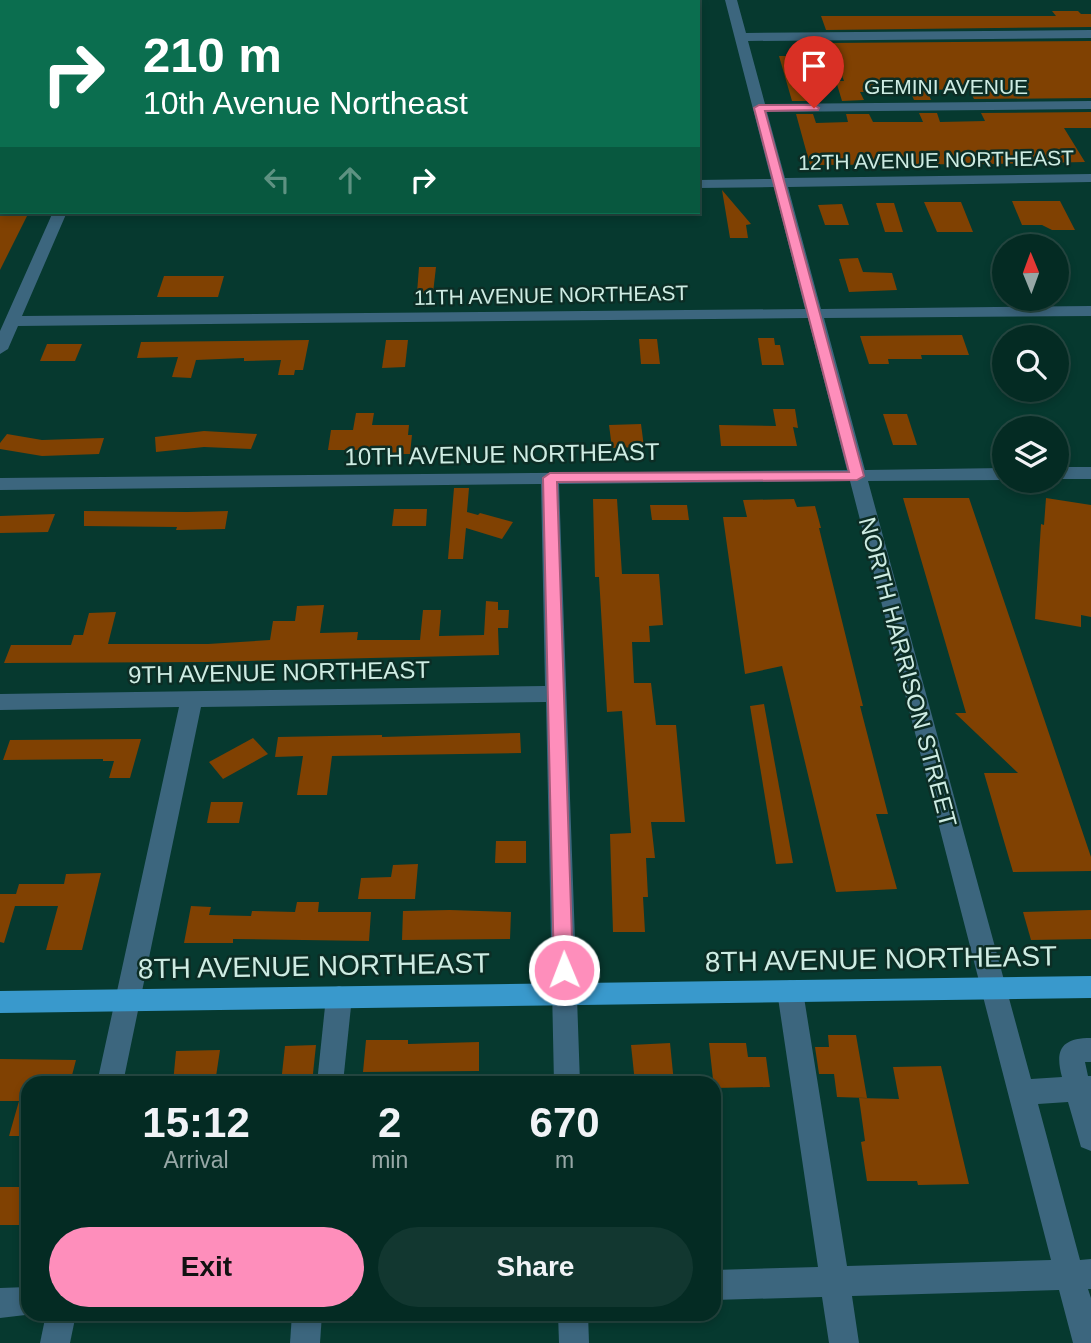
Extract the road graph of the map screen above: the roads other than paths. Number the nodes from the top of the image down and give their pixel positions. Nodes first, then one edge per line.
1 (731, 0) edge
2 (1091, 34) edge
3 (740, 37) junction
4 (1091, 105) edge
5 (759, 108) junction
6 (1091, 178) edge
7 (700, 184) edge
8 (780, 184) junction
9 (60, 214) edge
10 (1091, 312) edge
11 (814, 314) junction
12 (12, 321) junction
13 (0, 349) edge
14 (1069, 473) edge
15 (1091, 473) edge
16 (992, 474) edge
17 (857, 476) junction
18 (550, 478) junction
19 (0, 484) edge
20 (558, 694) junction
21 (192, 699) junction
22 (0, 702) edge
23 (1091, 988) edge
24 (992, 989) junction
25 (790, 991) junction
26 (564, 994) junction
27 (339, 997) junction
28 (128, 1000) junction
29 (0, 1002) edge
30 (1091, 1050) edge
31 (112, 1076) edge
32 (331, 1076) edge
33 (567, 1076) edge
34 (1085, 1089) edge
35 (1021, 1092) junction
36 (1089, 1130) edge
37 (1080, 1274) edge
38 (835, 1282) junction
39 (721, 1285) edge
40 (21, 1302) edge
41 (0, 1303) edge
42 (60, 1321) edge
43 (306, 1321) edge
44 (573, 1321) edge
45 (55, 1343) edge
46 (304, 1343) edge
47 (574, 1343) edge
48 (844, 1343) edge
49 (1088, 1343) edge

1 - 3 street, NORTH HARRISON STREET
2 - 3 street
3 - 5 street, NORTH HARRISON STREET
4 - 5 street, GEMINI AVENUE
5 - 8 street, NORTH HARRISON STREET
6 - 8 street, 12TH AVENUE NORTHEAST
7 - 8 street, 12TH AVENUE NORTHEAST
8 - 11 street, NORTH HARRISON STREET
9 - 12 street
10 - 11 street, 11TH AVENUE NORTHEAST
11 - 12 street, 11TH AVENUE NORTHEAST
11 - 17 street, NORTH HARRISON STREET
12 - 13 street
14 - 15 street
16 - 17 street, 10TH AVENUE NORTHEAST
17 - 18 street, 10TH AVENUE NORTHEAST
17 - 24 street, NORTH HARRISON STREET
18 - 19 street, 10TH AVENUE NORTHEAST
18 - 20 street
20 - 21 street, 9TH AVENUE NORTHEAST
20 - 26 street
21 - 22 street, 9TH AVENUE NORTHEAST
21 - 28 street
23 - 24 main road, 8TH AVENUE NORTHEAST
24 - 25 main road, 8TH AVENUE NORTHEAST
24 - 35 street, NORTH HARRISON STREET
25 - 26 main road, 8TH AVENUE NORTHEAST
25 - 38 street
26 - 27 main road, 8TH AVENUE NORTHEAST
26 - 33 street
27 - 28 main road, 8TH AVENUE NORTHEAST
27 - 32 street
28 - 29 main road, 8TH AVENUE NORTHEAST
28 - 31 street
30 - 34 street
34 - 35 street
34 - 36 street
35 - 37 street, NORTH HARRISON STREET
37 - 38 street
37 - 49 street, NORTH HARRISON STREET
38 - 39 street
38 - 48 street
40 - 41 street
42 - 45 street
43 - 46 street
44 - 47 street

